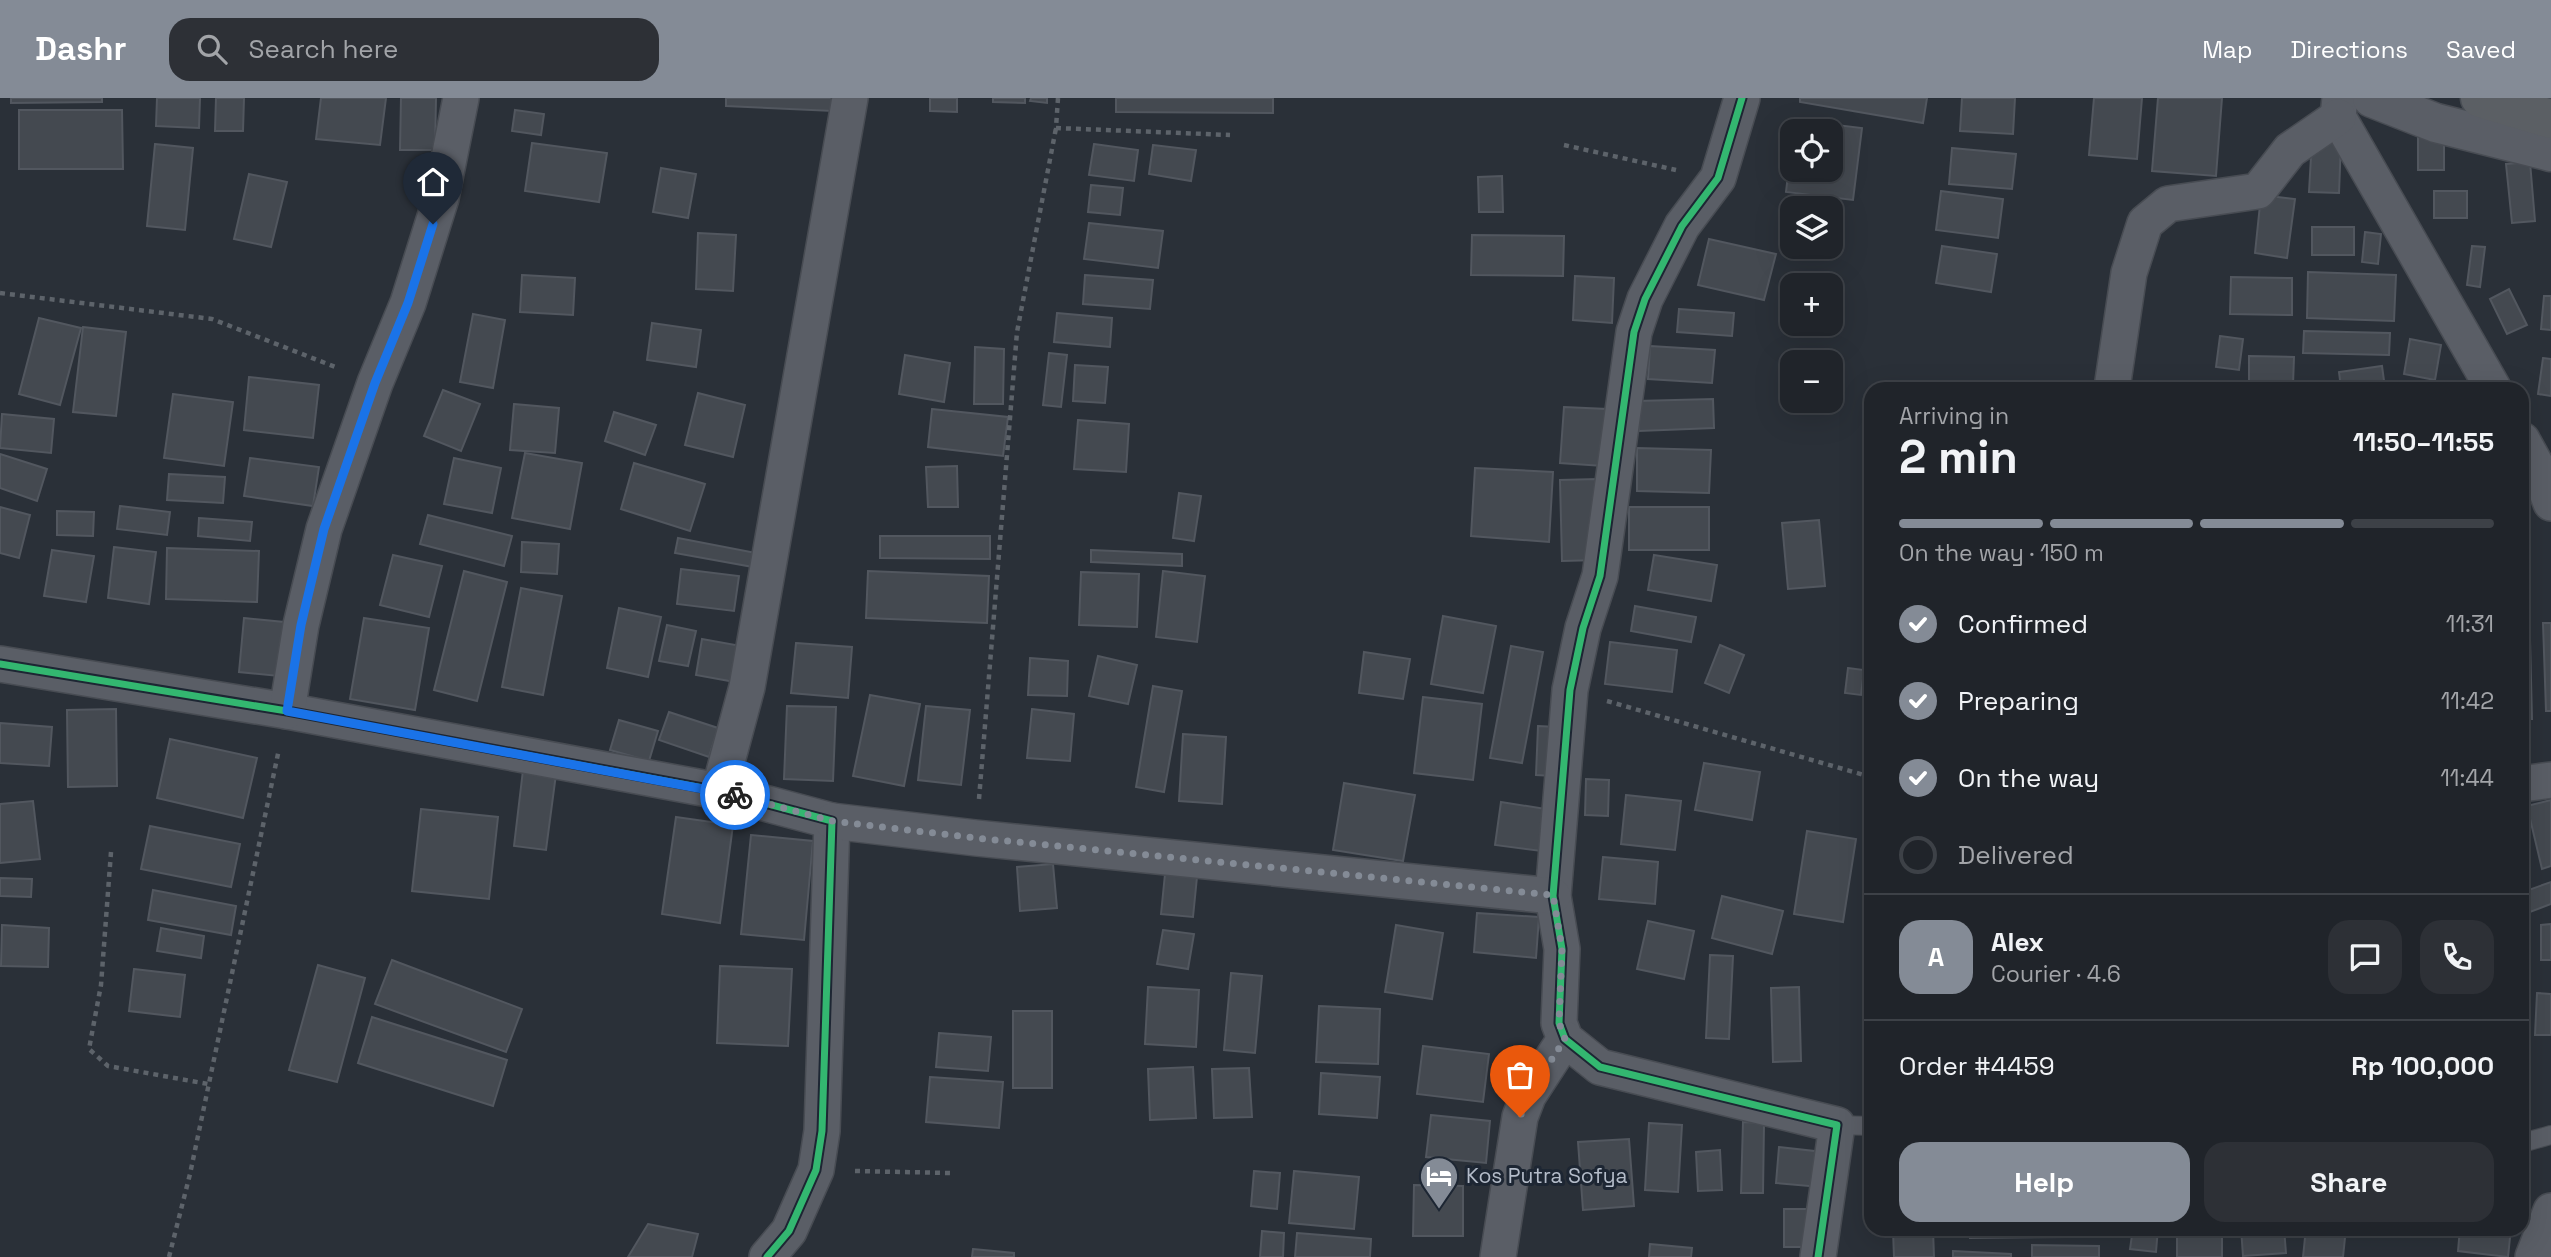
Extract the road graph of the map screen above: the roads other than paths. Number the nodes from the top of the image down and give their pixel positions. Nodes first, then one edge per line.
1 (461, 98) edge
2 (850, 98) edge
3 (1742, 98) edge
4 (2372, 98) edge
5 (2480, 98) edge
6 (2339, 107) edge
7 (2551, 119) edge
8 (2551, 152) edge
9 (2113, 382) edge
10 (2490, 382) edge
11 (2529, 453) edge
12 (2551, 503) edge
13 (0, 664) edge
14 (287, 711) junction
15 (2551, 780) edge
16 (2529, 783) edge
17 (719, 791) junction
18 (832, 821) junction
19 (1553, 895) junction
20 (1565, 1039) junction
21 (1854, 1125) edge
22 (2551, 1135) edge
23 (2529, 1141) edge
24 (2551, 1211) edge
25 (766, 1257) edge
26 (1498, 1257) edge
27 (1818, 1257) edge
28 (2533, 1257) edge

1 - 14 street
2 - 17 street
3 - 19 street
4 - 8 street
5 - 7 highway
6 - 9 street
6 - 10 street
11 - 12 street
13 - 14 street
14 - 17 street
15 - 16 street
17 - 18 street
18 - 19 street
18 - 25 street
19 - 20 street
20 - 21 street
20 - 26 street
21 - 27 street
22 - 23 lane
24 - 28 street

